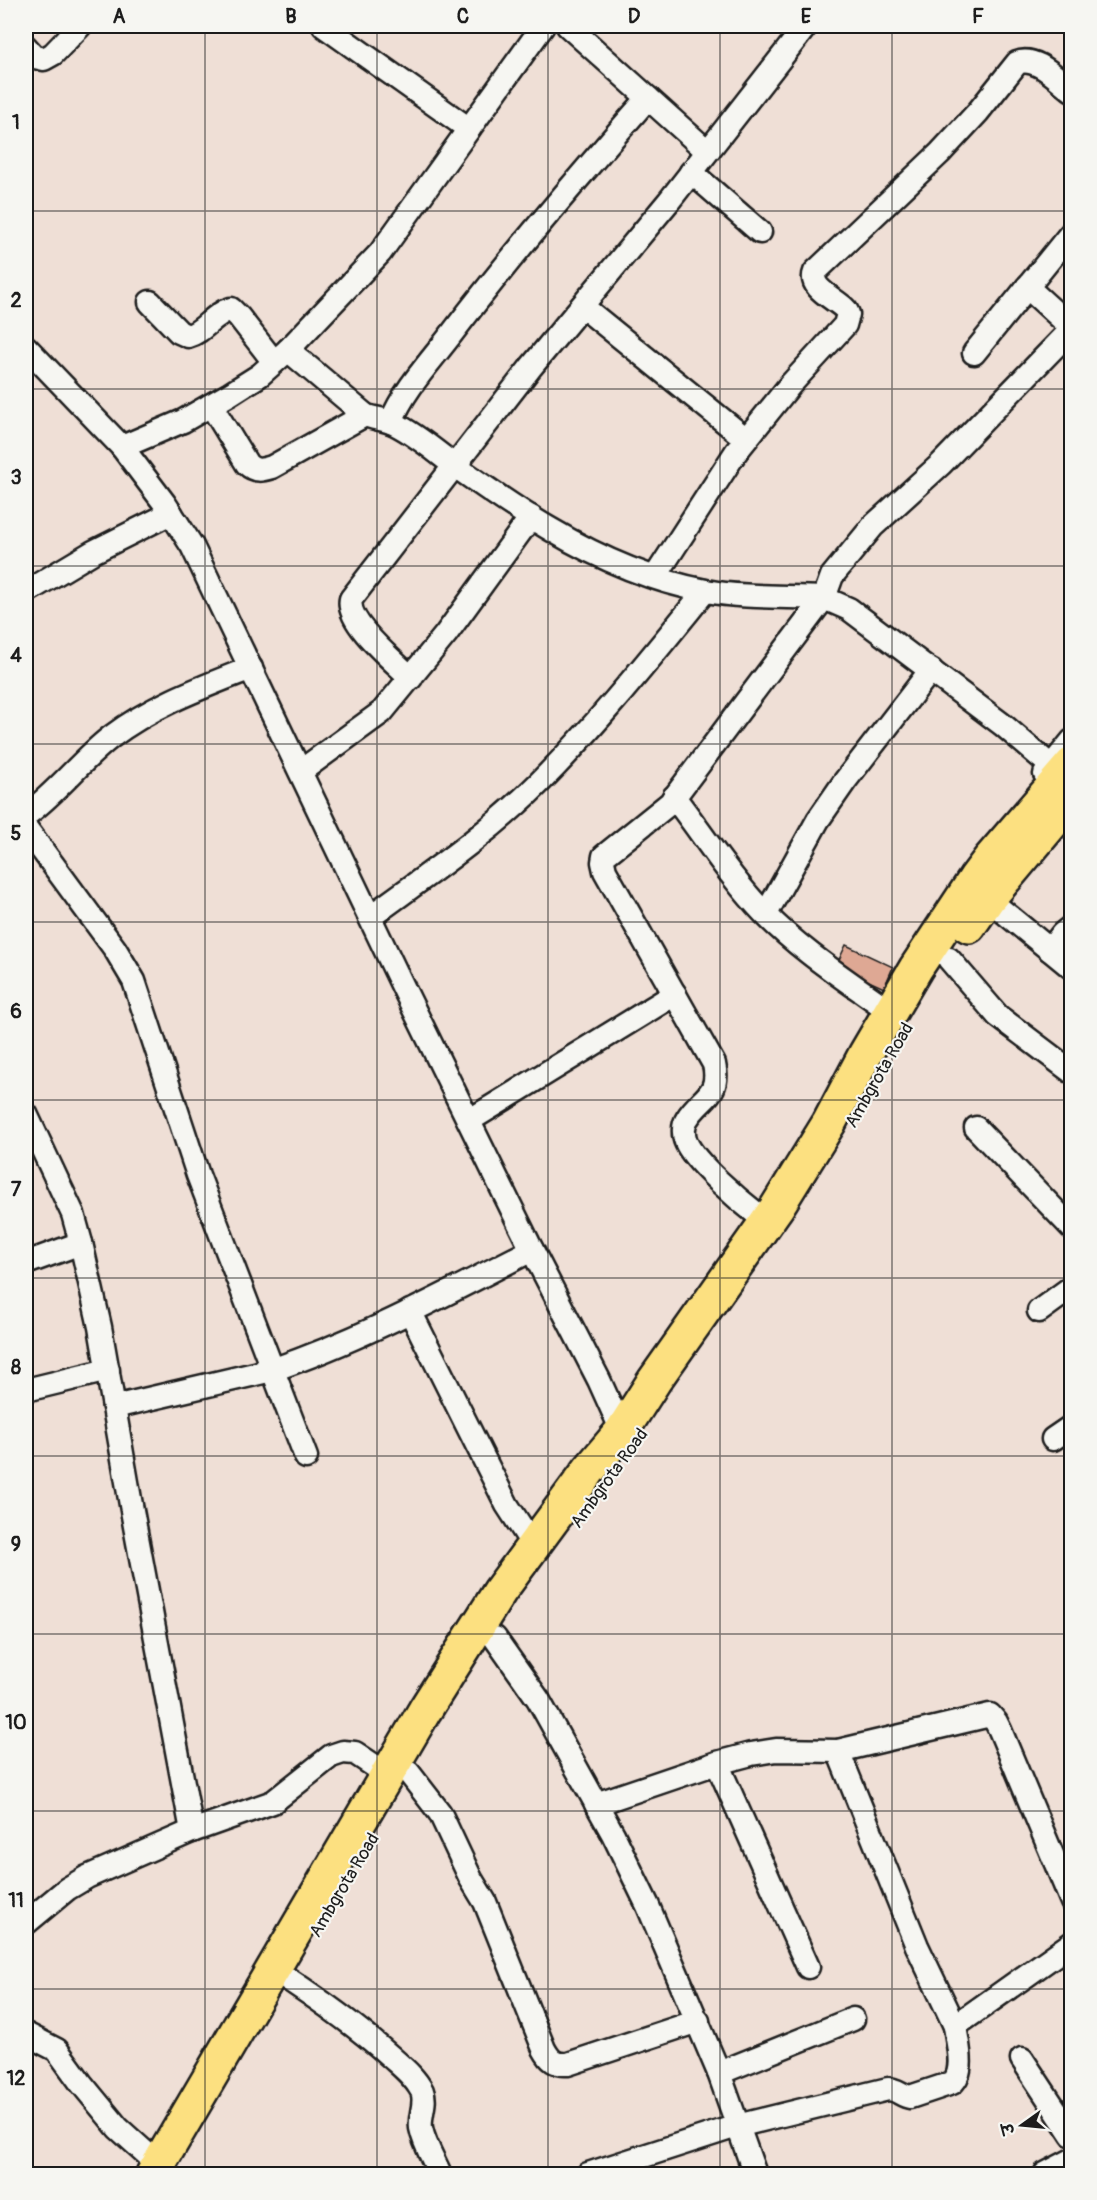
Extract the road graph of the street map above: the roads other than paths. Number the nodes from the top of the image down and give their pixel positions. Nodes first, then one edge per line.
1 (80, 26) edge
2 (324, 26) edge
3 (543, 26) edge
4 (568, 26) edge
5 (806, 26) edge
6 (26, 47) edge
7 (1071, 90) edge
8 (648, 98) junction
9 (469, 129) junction
10 (707, 151) junction
11 (691, 172) junction
12 (760, 232) dead end
13 (1071, 232) edge
14 (1027, 287) junction
15 (150, 302) dead end
16 (582, 306) junction
17 (1071, 328) edge
18 (26, 347) edge
19 (974, 353) dead end
20 (281, 356) junction
21 (211, 405) junction
22 (365, 415) junction
23 (391, 422) junction
24 (746, 439) junction
25 (122, 447) junction
26 (453, 465) junction
27 (171, 513) junction
28 (531, 517) junction
29 (655, 577) junction
30 (705, 591) junction
31 (26, 592) edge
32 (824, 598) junction
33 (251, 668) junction
34 (931, 670) junction
35 (411, 678) junction
36 (1071, 741) edge
37 (1061, 765) edge
38 (301, 771) junction
39 (674, 797) junction
40 (1071, 799) edge
41 (26, 815) edge
42 (26, 828) edge
43 (988, 899) junction
44 (766, 914) junction
45 (370, 917) junction
46 (1071, 926) edge
47 (1050, 950) junction
48 (948, 959) junction
49 (1071, 968) edge
50 (675, 994) junction
51 (882, 1005) junction
52 (1071, 1072) edge
53 (26, 1114) edge
54 (470, 1120) junction
55 (976, 1128) dead end
56 (758, 1215) junction
57 (1071, 1228) edge
58 (81, 1243) junction
59 (532, 1250) junction
60 (26, 1263) edge
61 (1071, 1287) edge
62 (410, 1311) junction
63 (1039, 1311) dead end
64 (108, 1370) junction
65 (272, 1370) junction
66 (26, 1390) edge
67 (114, 1407) junction
68 (617, 1422) junction
69 (1071, 1426) edge
70 (1053, 1439) dead end
71 (306, 1457) dead end
72 (533, 1545) junction
73 (495, 1638) junction
74 (838, 1751) junction
75 (717, 1763) junction
76 (398, 1774) junction
77 (596, 1804) junction
78 (192, 1831) junction
79 (1071, 1902) edge
80 (26, 1923) edge
81 (1071, 1943) edge
82 (808, 1967) dead end
83 (288, 1979) junction
84 (853, 2019) dead end
85 (698, 2021) junction
86 (955, 2026) junction
87 (26, 2034) edge
88 (1022, 2059) dead end
89 (719, 2073) junction
90 (737, 2126) junction
91 (1071, 2135) edge
92 (1071, 2160) edge
93 (161, 2171) edge
94 (441, 2175) edge
95 (588, 2175) edge
96 (755, 2175) edge
97 (1045, 2175) edge

1 - 6 street
2 - 9 street
3 - 9 street
4 - 8 street
5 - 10 street
7 - 24 street
8 - 10 street
8 - 23 street
9 - 20 street
10 - 11 street
11 - 12 street
11 - 16 street
13 - 14 street
14 - 17 street
14 - 19 street
15 - 20 street
16 - 24 street
16 - 26 street
17 - 32 street
18 - 25 street
20 - 21 street
20 - 22 street
21 - 22 street
21 - 25 street
22 - 23 street
23 - 26 street
24 - 29 street
25 - 27 street
26 - 28 street
26 - 35 street
27 - 31 street
27 - 33 street
28 - 29 street
28 - 35 street
29 - 30 street
30 - 32 street
30 - 45 street
32 - 34 street
32 - 39 street
33 - 38 street
33 - 41 street
34 - 37 street
34 - 44 street
35 - 38 street
36 - 37 street
37 - 51 street
37 - 68 main road
38 - 45 street
39 - 44 street
39 - 50 street
40 - 43 main road, Ambgrota Road
42 - 65 street
43 - 47 street
43 - 48 main road, Ambgrota Road
44 - 51 street
45 - 54 street
46 - 47 street
47 - 49 street
48 - 52 street
48 - 73 main road, Ambgrota Road
50 - 54 street
50 - 56 street
51 - 56 street
53 - 58 street
54 - 59 street
55 - 57 street
56 - 68 street
58 - 60 street
58 - 64 street
59 - 62 street
59 - 68 street
61 - 63 street
62 - 65 street
62 - 72 street
64 - 66 street
64 - 67 street
65 - 67 street
65 - 71 street
67 - 78 street
68 - 72 main road
69 - 70 street
72 - 76 main road
73 - 76 main road, Ambgrota Road
73 - 77 street
74 - 75 street
74 - 79 street
74 - 86 street
75 - 77 street
75 - 82 street
76 - 78 street
76 - 83 main road, Ambgrota Road
76 - 85 street
76 - 93 main road
77 - 85 street
78 - 80 street
81 - 86 street
83 - 93 main road, Ambgrota Road
83 - 94 street
84 - 89 street
85 - 89 street
86 - 90 street
87 - 93 street
88 - 91 street
89 - 90 street
90 - 95 street
90 - 96 street
92 - 97 street

